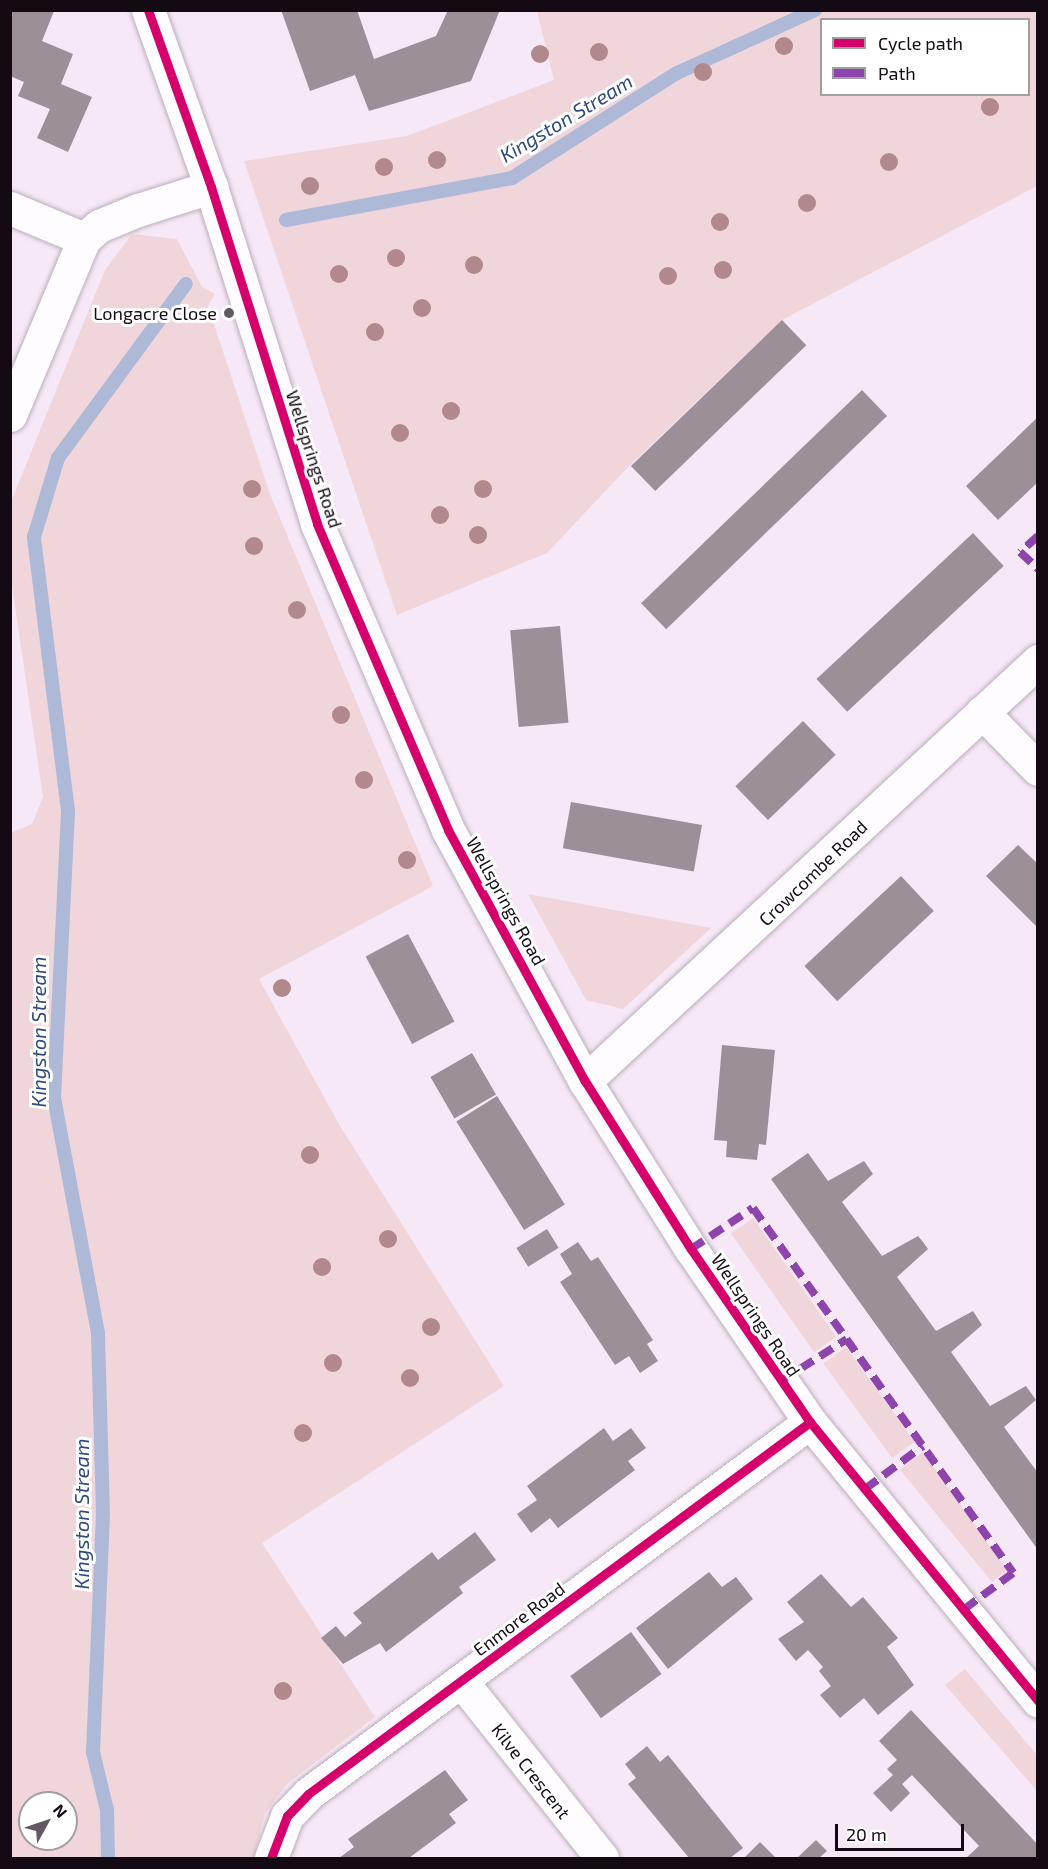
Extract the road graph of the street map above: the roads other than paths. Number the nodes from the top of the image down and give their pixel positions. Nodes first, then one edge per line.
1 (148, 10) edge
2 (211, 188) junction
3 (10, 208) edge
4 (84, 238) junction
5 (10, 415) edge
6 (1038, 661) edge
7 (982, 712) junction
8 (1038, 769) edge
9 (585, 1081) junction
10 (810, 1422) junction
11 (462, 1682) junction
12 (1038, 1701) edge
13 (271, 1858) edge
14 (602, 1858) edge

1 - 2 street, Wellsprings Road
2 - 4 street
2 - 9 street, Wellsprings Road
3 - 4 street
4 - 5 street
6 - 7 street, Crowcombe Road
7 - 8 street
7 - 9 street, Crowcombe Road
9 - 10 street, Wellsprings Road
10 - 11 street, Enmore Road
10 - 12 street, Wellsprings Road
11 - 13 street, Enmore Road
11 - 14 street, Kilve Crescent

